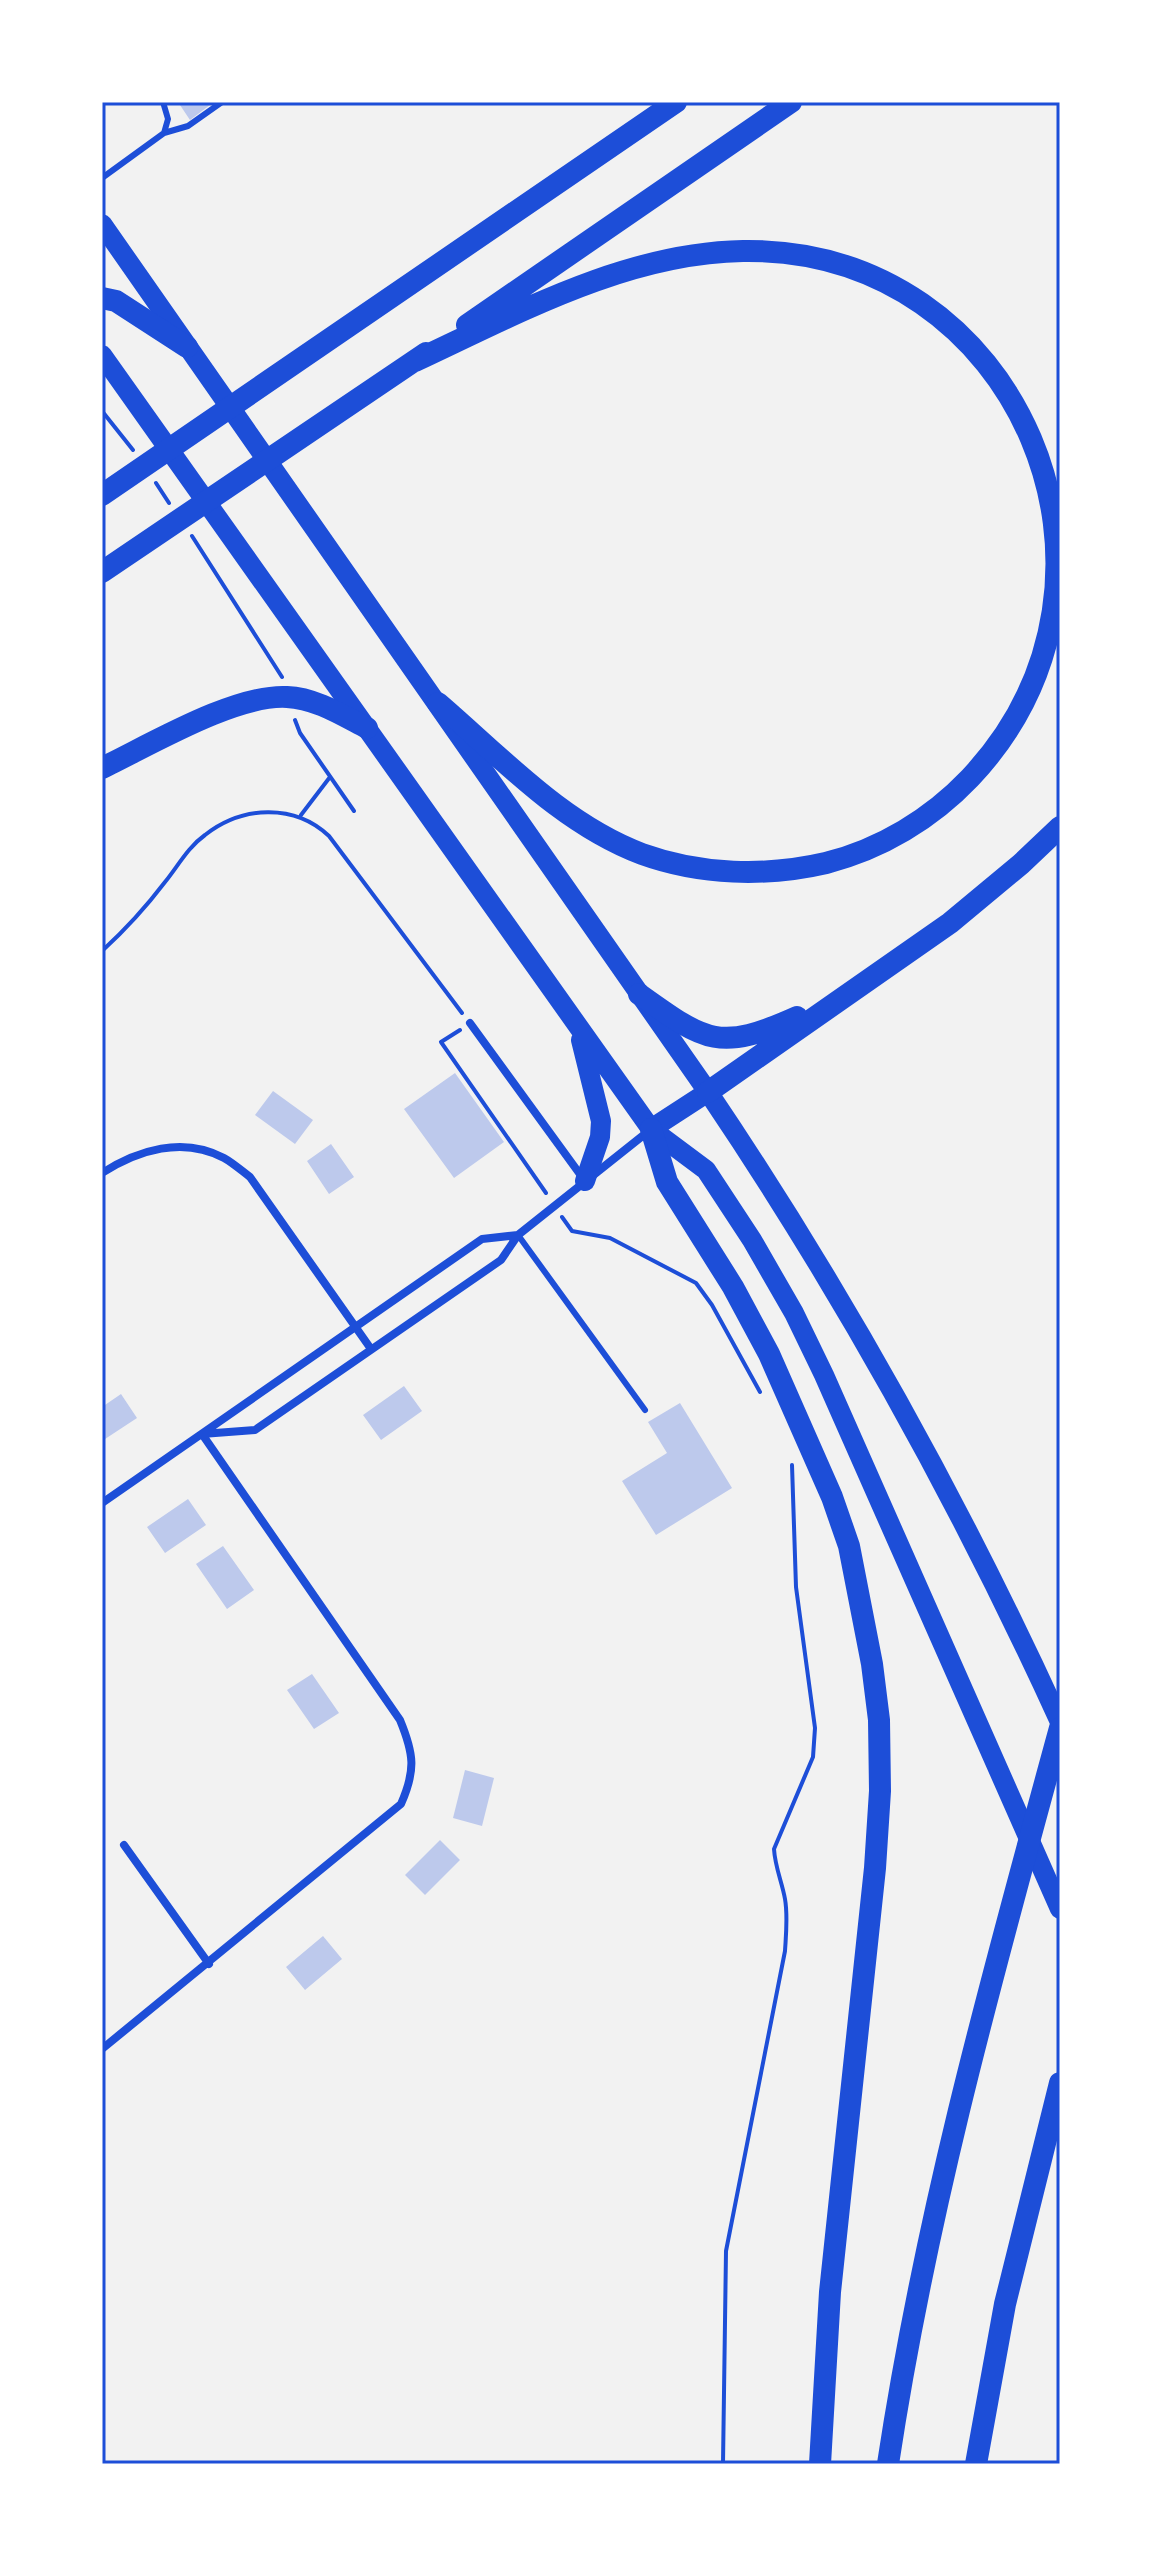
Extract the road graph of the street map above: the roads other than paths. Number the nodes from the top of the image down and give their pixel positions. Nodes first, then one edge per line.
1 (163, 102) edge
2 (222, 102) edge
3 (676, 102) edge
4 (791, 102) edge
5 (164, 133) junction
6 (102, 178) edge
7 (102, 224) edge
8 (102, 298) edge
9 (187, 347) junction
10 (102, 355) edge
11 (415, 361) junction
12 (102, 495) edge
13 (102, 572) edge
14 (438, 703) junction
15 (367, 728) junction
16 (102, 768) edge
17 (1060, 827) edge
18 (639, 994) junction
19 (846, 996) junction
20 (470, 1023) road end
21 (577, 1025) junction
22 (708, 1092) junction
23 (651, 1129) junction
24 (102, 1173) edge
25 (585, 1181) junction
26 (518, 1235) junction
27 (356, 1328) junction
28 (371, 1349) junction
29 (645, 1410) dead end
30 (202, 1434) junction
31 (102, 1503) edge
32 (1060, 1725) edge
33 (124, 1845) dead end
34 (1060, 1909) edge
35 (209, 1964) junction
36 (102, 2049) edge
37 (1060, 2083) edge
38 (820, 2464) edge
39 (888, 2464) edge
40 (976, 2464) edge

1 - 5 lane
2 - 5 lane
3 - 12 highway
4 - 11 highway
5 - 6 lane
7 - 9 highway
8 - 9 highway
9 - 14 highway
10 - 15 highway
11 - 13 highway
11 - 14 highway
14 - 18 highway
15 - 16 highway
15 - 21 highway
17 - 19 highway
18 - 19 highway
18 - 22 highway
19 - 22 highway
20 - 25 street
21 - 23 highway
21 - 25 highway
22 - 23 highway
22 - 32 highway
23 - 25 street
23 - 34 highway
23 - 38 highway
24 - 27 street
25 - 26 street
26 - 27 street
26 - 28 street
26 - 29 lane
27 - 28 street
27 - 30 street
28 - 30 street
30 - 31 street
30 - 35 street
32 - 39 highway
33 - 35 street
35 - 36 street
37 - 40 highway

